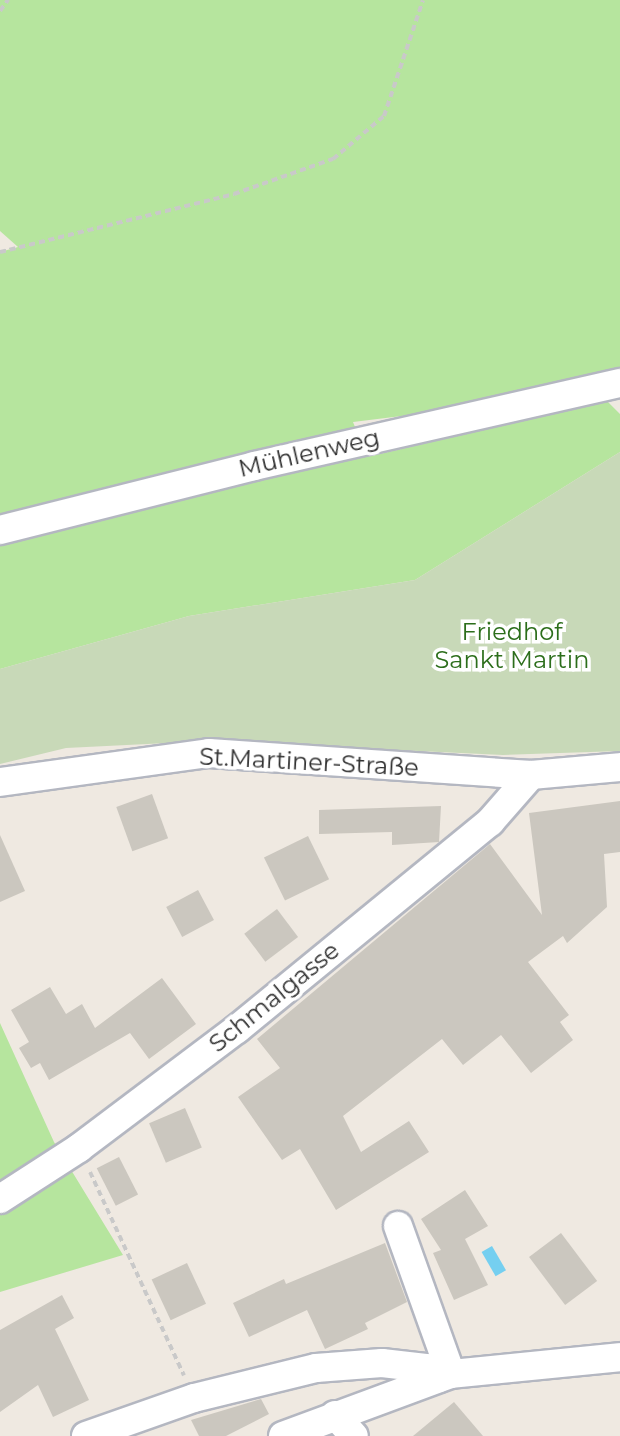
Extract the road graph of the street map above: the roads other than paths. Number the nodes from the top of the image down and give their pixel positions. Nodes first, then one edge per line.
1 (620, 383) edge
2 (0, 530) edge
3 (620, 767) edge
4 (531, 775) junction
5 (0, 782) edge
6 (0, 1199) edge
7 (398, 1226) dead end
8 (620, 1357) edge
9 (445, 1376) junction
10 (335, 1415) junction
11 (86, 1436) edge
12 (283, 1436) edge
13 (354, 1436) edge

1 - 2 street, Mühlenweg
3 - 4 street, St.Martiner-Straße
4 - 5 street, St.Martiner-Straße
4 - 6 street, Schmalgasse
7 - 9 street
8 - 9 street
9 - 10 street
9 - 11 street
10 - 12 street
10 - 13 street

